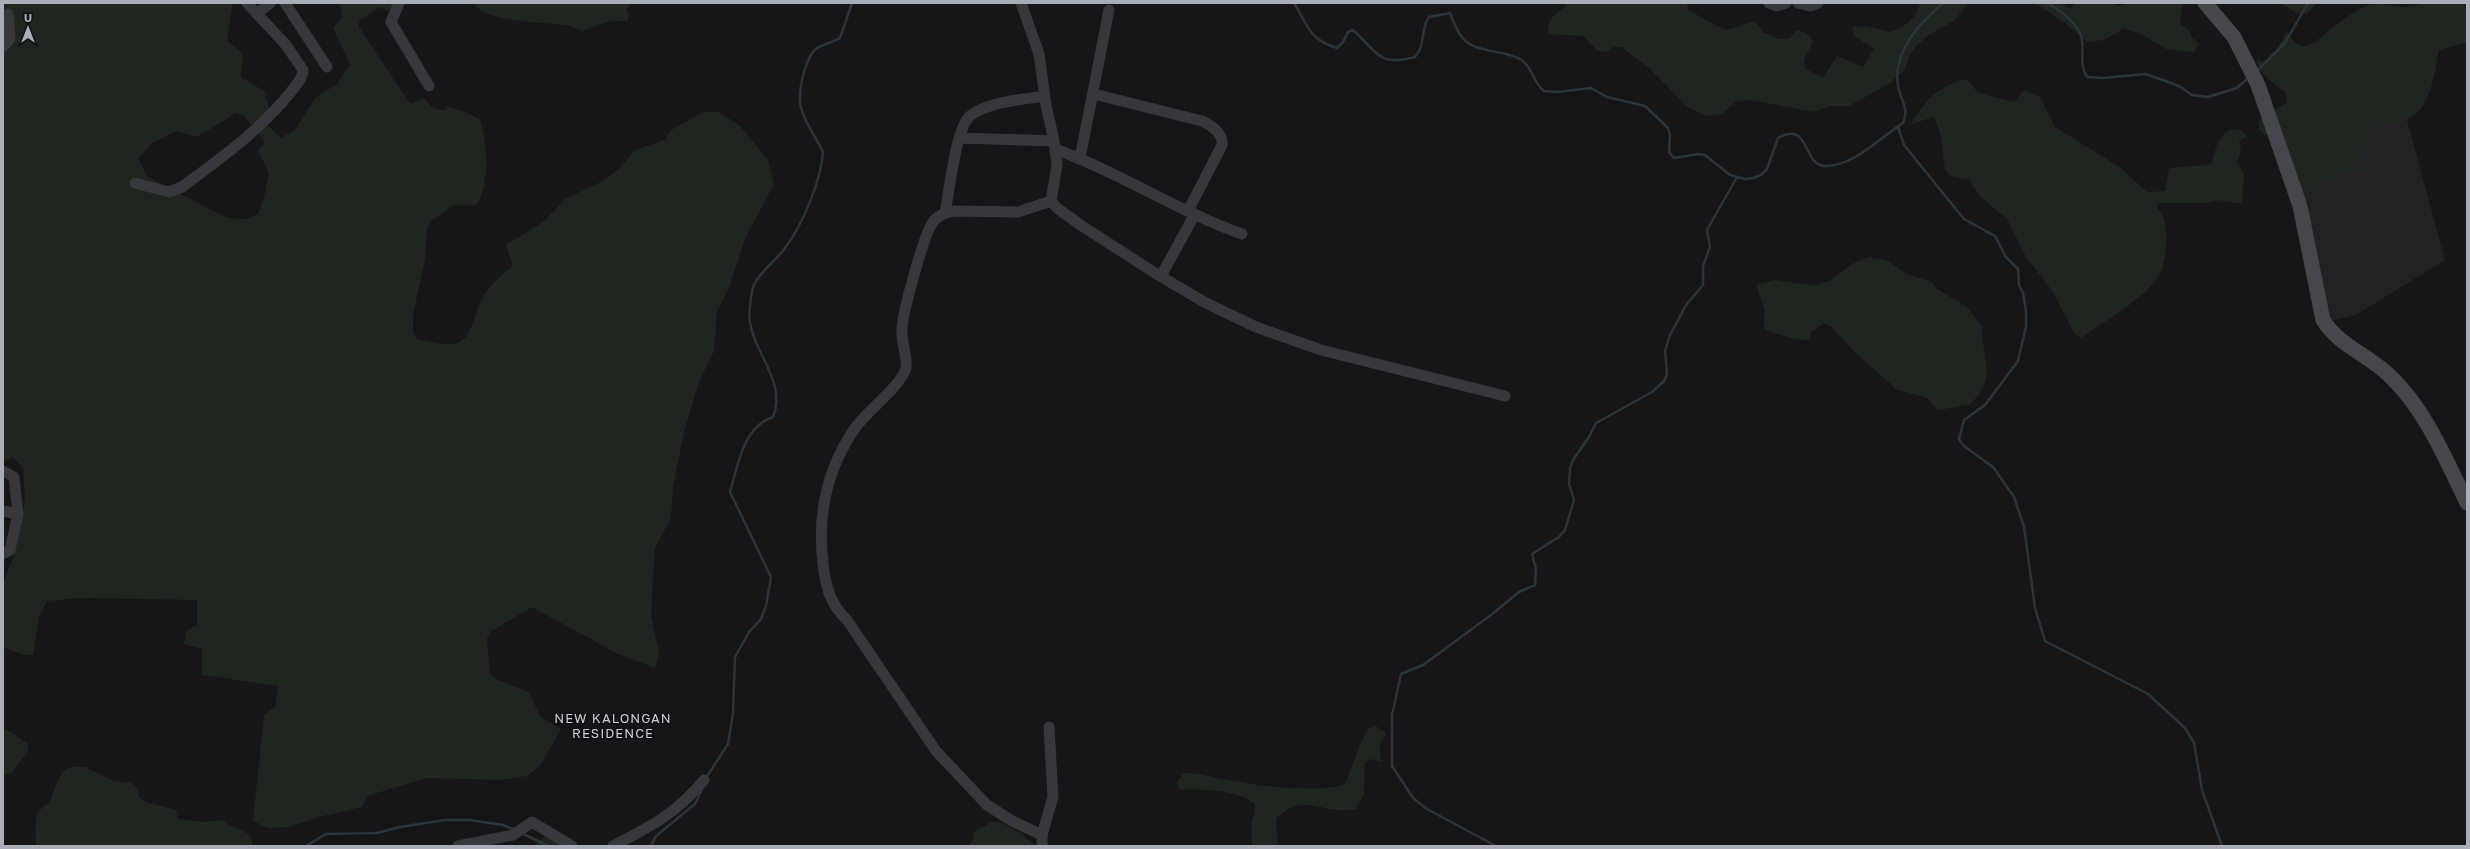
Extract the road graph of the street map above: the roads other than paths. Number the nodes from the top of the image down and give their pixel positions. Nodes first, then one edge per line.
1 (247, 3) edge
2 (270, 3) edge
3 (285, 3) edge
4 (399, 3) edge
5 (1021, 3) edge
6 (1769, 3) edge
7 (1786, 3) edge
8 (1798, 3) edge
9 (1818, 3) edge
10 (2208, 4) edge
11 (1109, 10) dead end
12 (258, 13) junction
13 (8, 14) dead end
14 (3, 47) edge
15 (327, 67) dead end
16 (429, 86) dead end
17 (1094, 94) junction
18 (1044, 96) junction
19 (959, 138) junction
20 (1055, 145) junction
21 (1080, 158) junction
22 (135, 183) dead end
23 (1051, 201) junction
24 (945, 213) junction
25 (1191, 213) junction
26 (1242, 234) dead end
27 (1161, 276) junction
28 (1505, 396) dead end
29 (3, 471) edge
30 (2467, 503) edge
31 (3, 511) edge
32 (18, 514) junction
33 (3, 554) edge
34 (1050, 727) dead end
35 (704, 780) dead end
36 (1042, 841) edge
37 (458, 846) edge
38 (572, 846) edge
39 (613, 846) edge

1 - 12 street
2 - 12 street
3 - 15 street
4 - 16 street
5 - 18 street
6 - 7 street
8 - 9 street
10 - 30 main road
11 - 17 street
12 - 22 street
13 - 14 street
17 - 21 street
17 - 25 street
18 - 19 street
18 - 20 street
19 - 20 street
19 - 24 street
20 - 21 street
20 - 23 street
21 - 25 street
23 - 24 street
23 - 27 street
24 - 36 street
25 - 26 street
25 - 27 street
27 - 28 street
29 - 32 street
31 - 32 street
32 - 33 street
34 - 36 street
35 - 39 street
37 - 38 street

